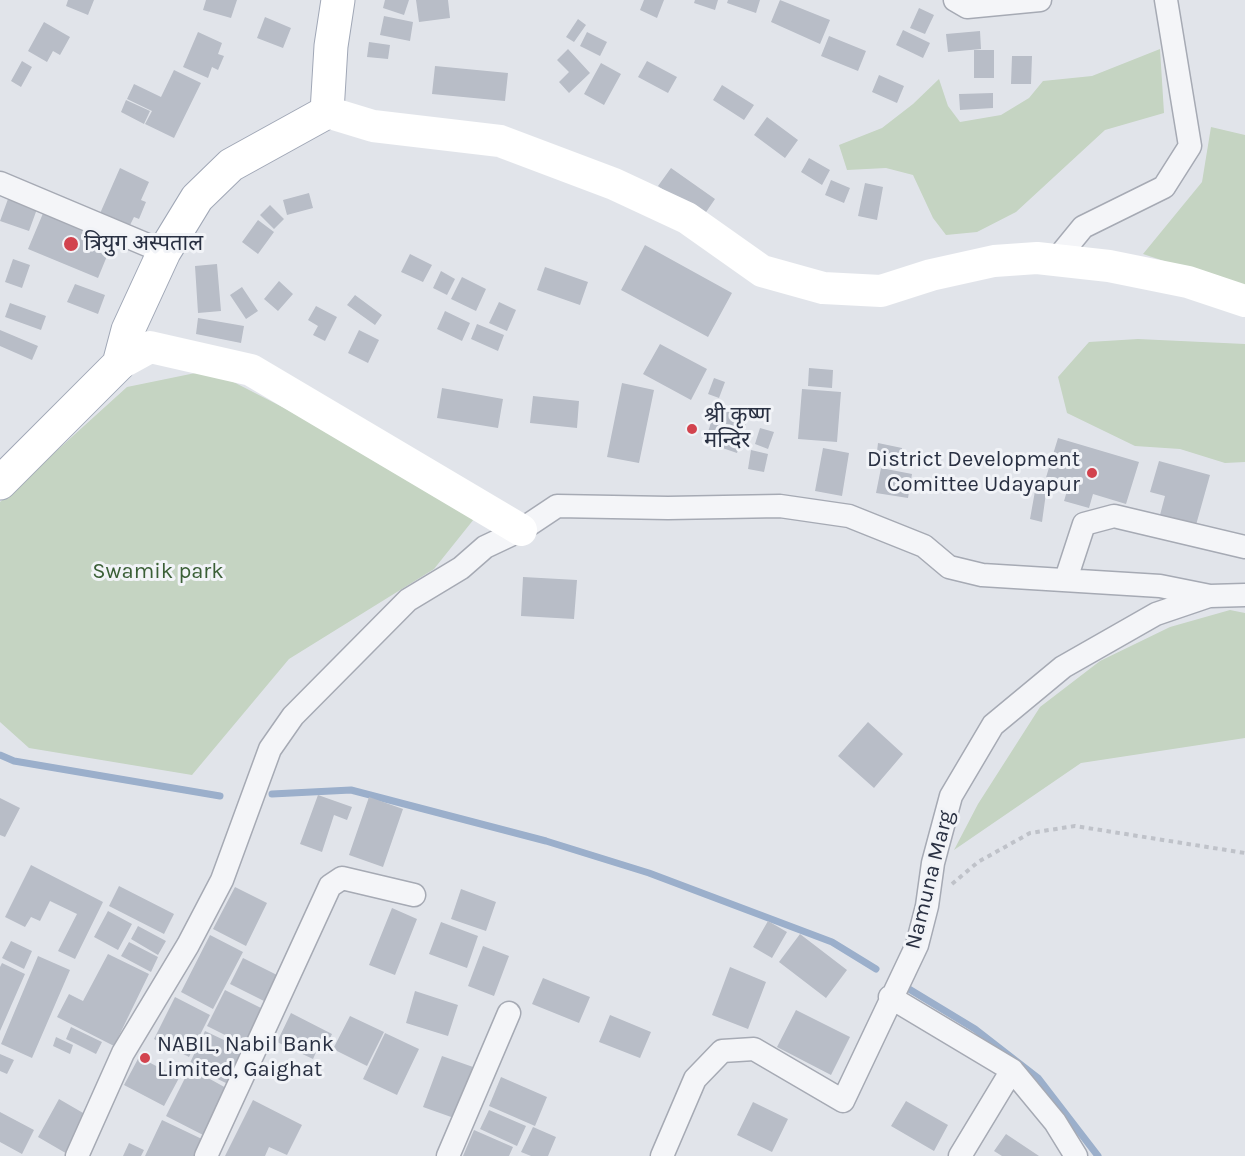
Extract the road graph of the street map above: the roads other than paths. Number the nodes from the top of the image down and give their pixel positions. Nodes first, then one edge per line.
1 (338, 0) edge
2 (955, 0) edge
3 (1040, 0) edge
4 (1166, 0) edge
5 (327, 112) junction
6 (0, 183) edge
7 (164, 252) junction
8 (1056, 260) junction
9 (1245, 301) edge
10 (119, 364) junction
11 (0, 483) edge
12 (521, 530) junction
13 (1245, 547) edge
14 (1066, 579) junction
15 (1245, 595) edge
16 (1210, 596) junction
17 (414, 895) dead end
18 (890, 997) junction
19 (509, 1013) dead end
20 (1012, 1070) junction
21 (77, 1156) edge
22 (206, 1156) edge
23 (448, 1156) edge
24 (662, 1156) edge
25 (960, 1156) edge
26 (1076, 1156) edge

1 - 5 main road
2 - 3 street
4 - 8 street
5 - 7 main road
5 - 8 main road
6 - 7 street
7 - 10 main road
8 - 9 main road
10 - 11 main road
10 - 12 main road
12 - 14 street
12 - 21 street
13 - 14 street
14 - 16 street
15 - 16 street
16 - 18 street, Namuna Marg
17 - 22 street
18 - 20 street
18 - 24 street, Namuna Marg
19 - 23 street
20 - 25 street
20 - 26 street

